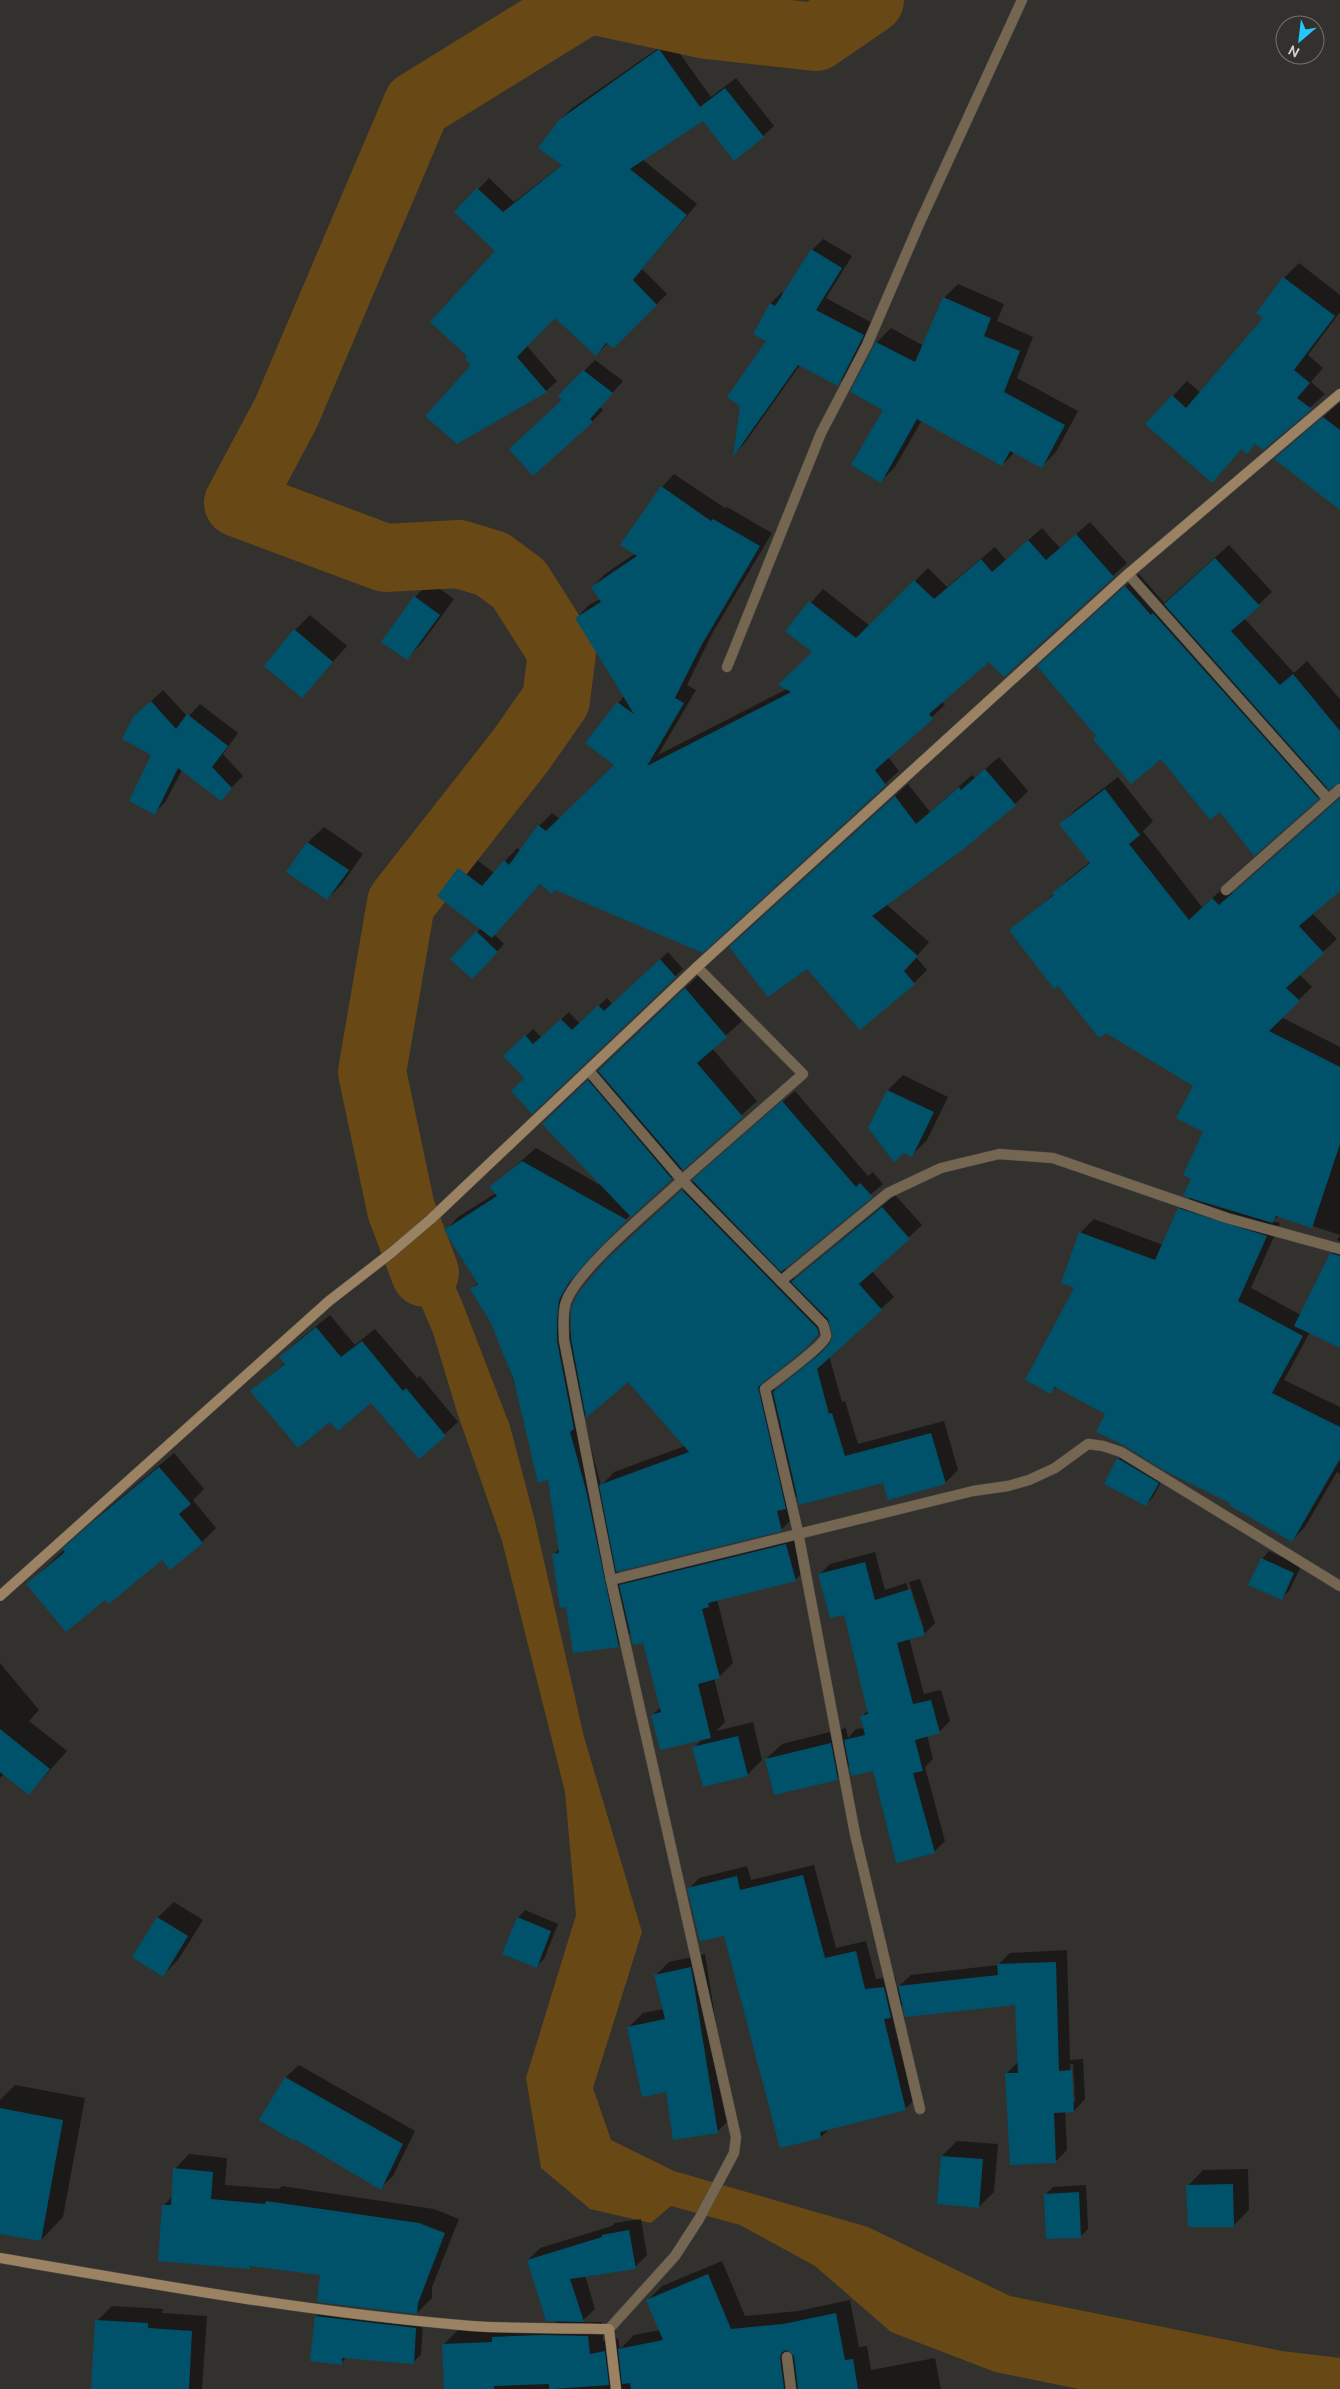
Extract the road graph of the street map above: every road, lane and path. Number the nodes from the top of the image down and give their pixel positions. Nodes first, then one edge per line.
1 (1022, 0) edge
2 (1340, 394) edge
3 (1128, 574) junction
4 (727, 667) dead end
5 (1340, 789) edge
6 (1328, 798) junction
7 (1226, 890) dead end
8 (697, 967) junction
9 (589, 1071) junction
10 (682, 1180) junction
11 (1340, 1249) edge
12 (781, 1281) junction
13 (798, 1532) junction
14 (611, 1580) junction
15 (1340, 1586) edge
16 (0, 1596) edge
17 (920, 2109) dead end
18 (0, 2258) edge
19 (609, 2330) junction
20 (787, 2356) dead end
21 (616, 2389) edge
22 (791, 2389) edge

1 - 4 street
2 - 3 street
3 - 6 street
3 - 8 street
5 - 6 street
6 - 7 street
8 - 9 street
8 - 10 street
9 - 10 street
9 - 16 street
10 - 12 street
10 - 14 street
11 - 12 street
12 - 13 street
13 - 14 street
13 - 15 street
13 - 17 street
14 - 19 street
18 - 19 street
19 - 21 street
20 - 22 street

